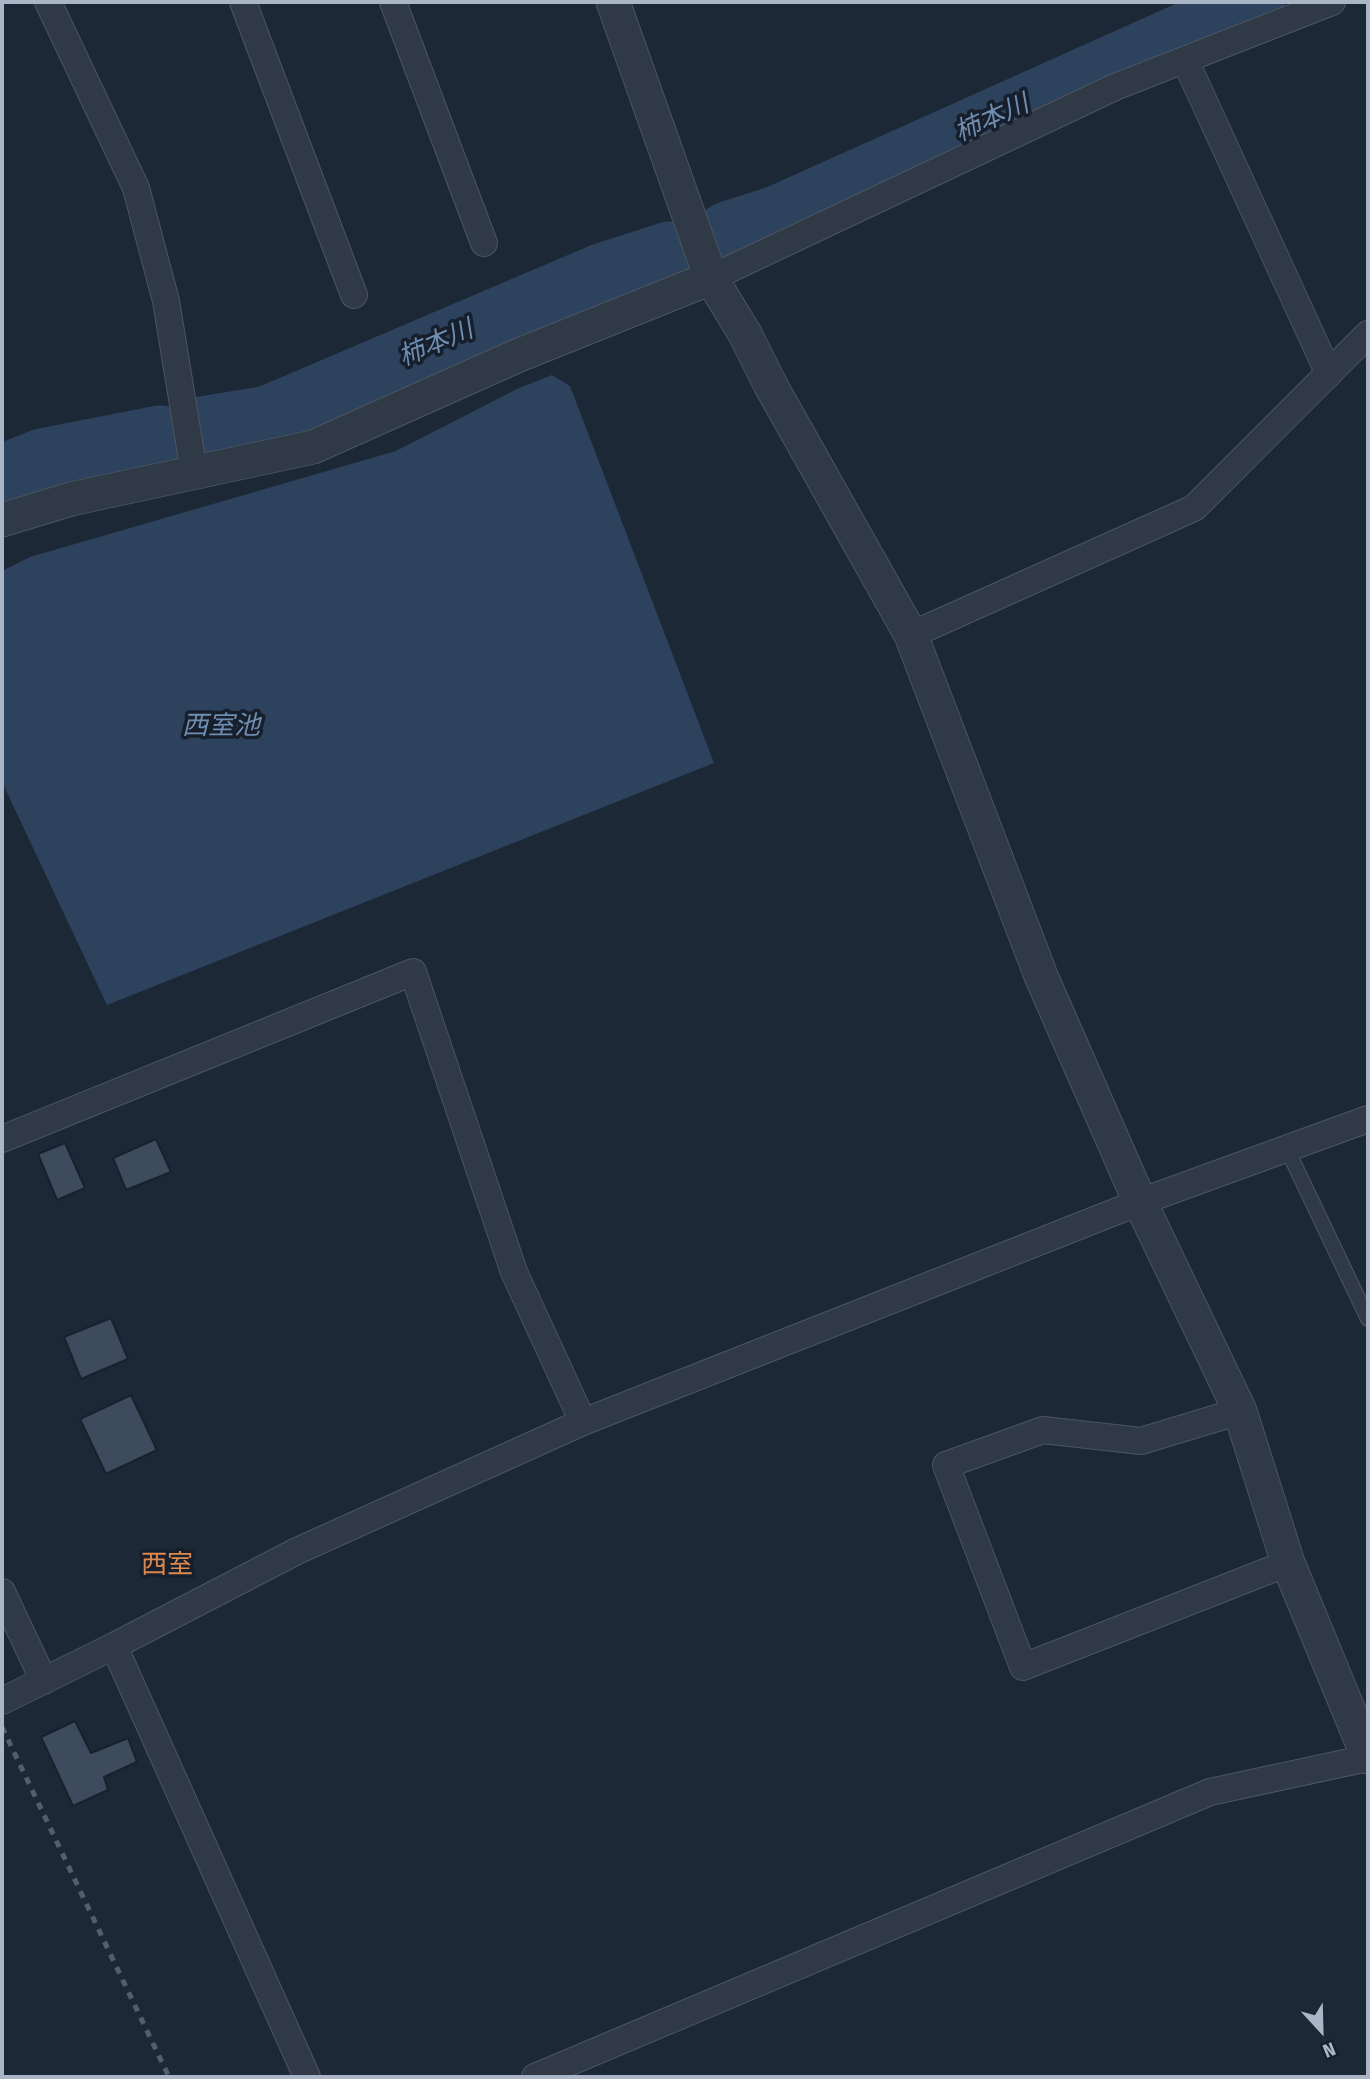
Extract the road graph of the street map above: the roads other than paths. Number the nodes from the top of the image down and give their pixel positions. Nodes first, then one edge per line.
1 (48, 2) edge
2 (243, 2) edge
3 (393, 2) edge
4 (613, 2) edge
5 (1332, 2) edge
6 (1185, 60) junction
7 (484, 243) dead end
8 (711, 278) junction
9 (354, 295) dead end
10 (1368, 334) edge
11 (1329, 374) junction
12 (194, 472) junction
13 (2, 520) edge
14 (911, 635) junction
15 (1368, 1119) edge
16 (2, 1139) edge
17 (1287, 1149) junction
18 (1140, 1202) junction
19 (1368, 1319) edge
20 (1241, 1411) junction
21 (583, 1422) junction
22 (1288, 1563) junction
23 (2, 1592) edge
24 (114, 1646) junction
25 (44, 1681) junction
26 (2, 1701) edge
27 (1368, 1757) edge
28 (307, 2077) edge
29 (535, 2077) edge

1 - 12 street
2 - 9 street
3 - 7 street
4 - 8 street
5 - 6 street
6 - 8 street
6 - 11 street
8 - 12 street
8 - 14 street
10 - 11 street
11 - 14 street
12 - 13 street
14 - 18 street
15 - 17 street
16 - 21 street
17 - 18 street
17 - 19 lane
18 - 20 street
18 - 21 street
20 - 22 street
20 - 22 street
21 - 24 street
22 - 27 street
23 - 25 street
24 - 25 street
24 - 28 street
25 - 26 street
27 - 29 street

